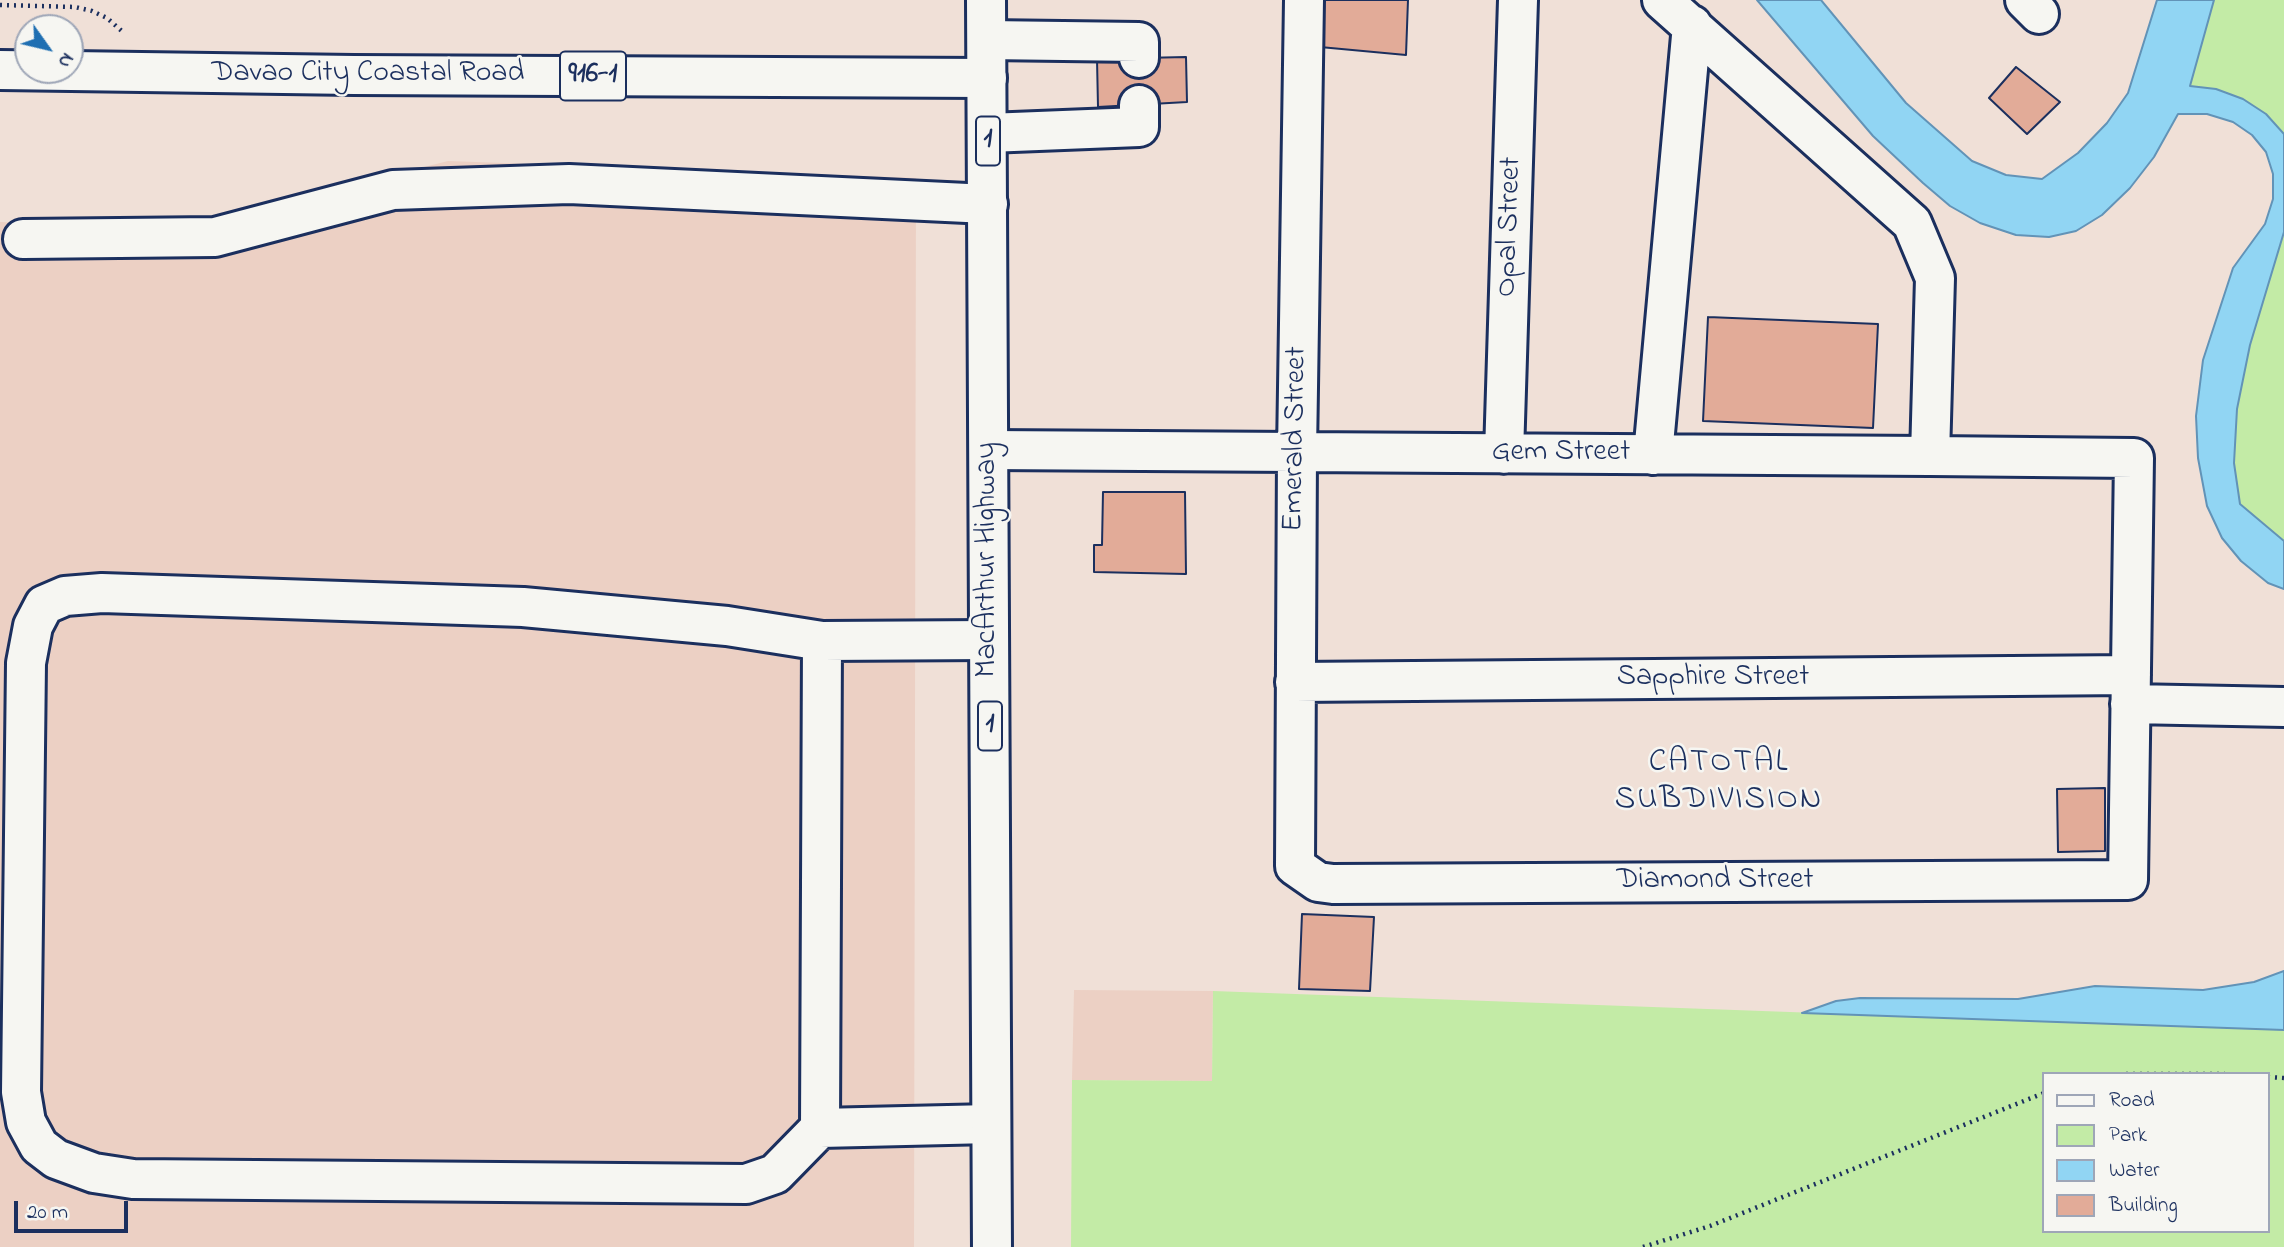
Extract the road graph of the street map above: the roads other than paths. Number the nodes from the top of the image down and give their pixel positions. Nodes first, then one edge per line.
1 (986, 0) edge
2 (1304, 0) edge
3 (1518, 0) edge
4 (1662, 0) edge
5 (1692, 25) junction
6 (987, 40) junction
7 (1139, 58) dead end
8 (0, 70) edge
9 (987, 78) junction
10 (1139, 104) dead end
11 (988, 133) junction
12 (988, 204) junction
13 (23, 239) dead end
14 (989, 450) junction
15 (1297, 453) junction
16 (1504, 454) junction
17 (1653, 455) junction
18 (1930, 456) junction
19 (989, 640) junction
20 (822, 641) junction
21 (1295, 682) junction
22 (2130, 689) junction
23 (2284, 707) edge
24 (1304, 875) joint
25 (991, 1124) junction
26 (820, 1128) junction
27 (992, 1247) edge

1 - 6 main road, MacArthur Highway / 1
2 - 15 main road, Emerald Street
3 - 16 main road, Opal Street
4 - 5 main road
5 - 17 main road
5 - 18 main road
6 - 7 main road
6 - 9 main road, MacArthur Highway / 1
8 - 9 main road, Davao City Coastal Road / 916-1
9 - 11 main road, MacArthur Highway / 1
10 - 11 main road
11 - 12 main road, MacArthur Highway / 1
12 - 13 main road
12 - 14 main road, MacArthur Highway / 1
14 - 15 main road, Gem Street
14 - 19 main road, MacArthur Highway / 1
15 - 16 main road, Gem Street
15 - 21 main road, Emerald Street
16 - 17 main road, Gem Street
17 - 18 main road, Gem Street
18 - 22 main road, Gem Street
19 - 20 main road
19 - 25 main road, MacArthur Highway / 1
20 - 26 main road
20 - 26 main road
21 - 22 main road, Sapphire Street
21 - 24 main road, Emerald Street
22 - 23 main road, Sapphire Street
22 - 24 main road, Diamond Street
25 - 26 main road
25 - 27 main road, MacArthur Highway / 1

